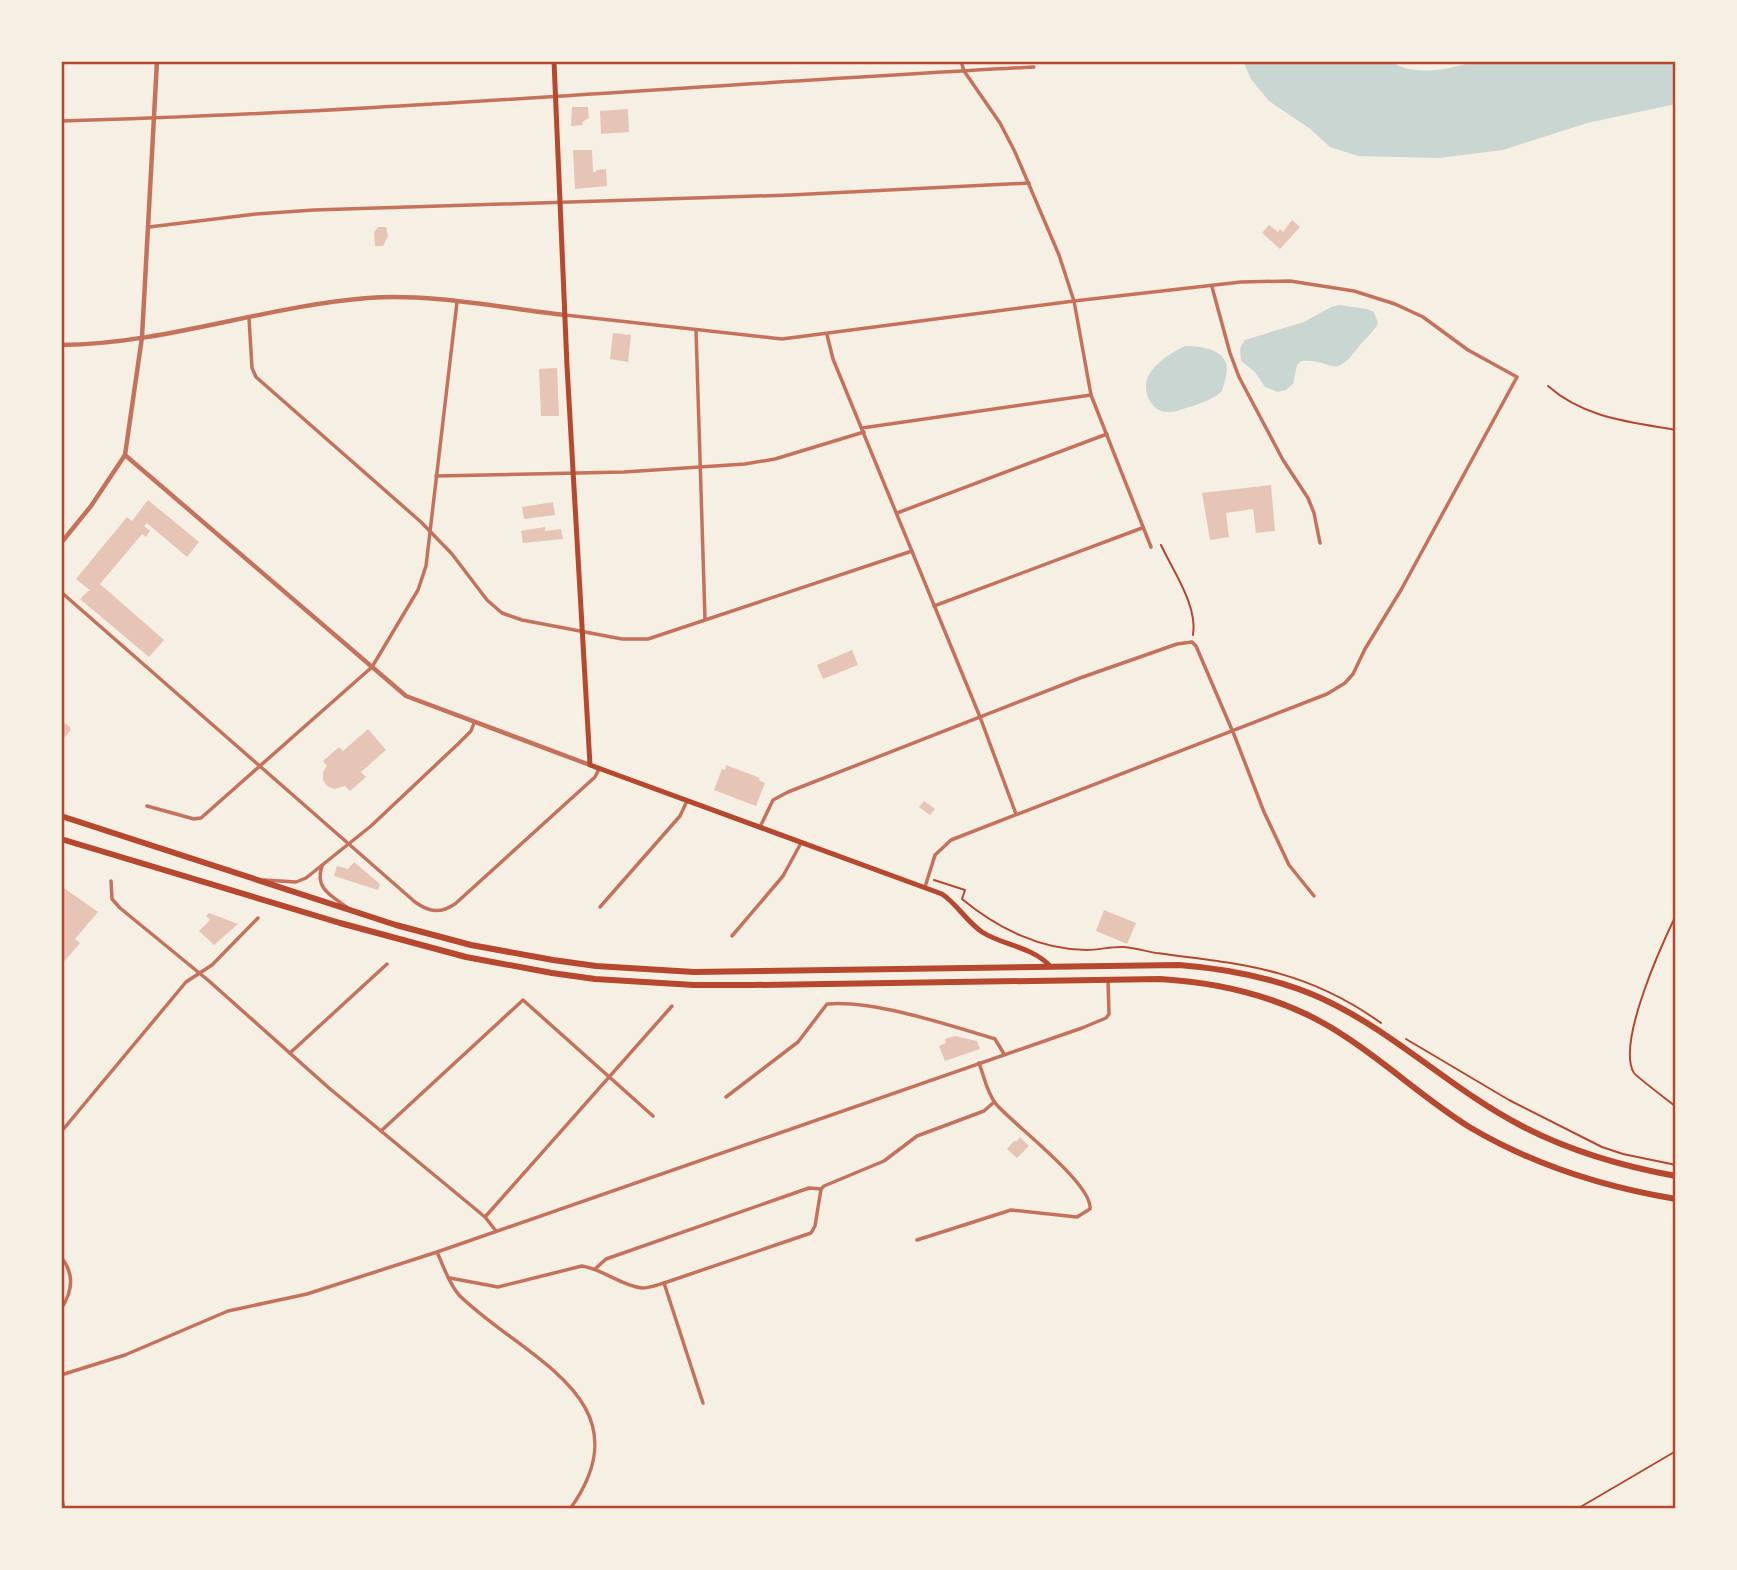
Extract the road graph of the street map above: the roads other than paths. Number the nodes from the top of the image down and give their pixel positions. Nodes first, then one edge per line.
1 (157, 61) edge
2 (554, 61) edge
3 (961, 61) edge
4 (1034, 67) dead end
5 (964, 71) junction
6 (556, 97) junction
7 (154, 118) junction
8 (61, 121) edge
9 (1029, 183) junction
10 (561, 202) junction
11 (149, 227) junction
12 (1212, 286) junction
13 (1074, 301) junction
14 (457, 302) junction
15 (565, 315) junction
16 (249, 318) junction
17 (696, 330) junction
18 (827, 334) junction
19 (142, 337) junction
20 (61, 345) edge
21 (1091, 394) junction
22 (863, 430) junction
23 (1107, 435) junction
24 (125, 455) junction
25 (699, 468) junction
26 (574, 473) junction
27 (436, 477) junction
28 (897, 513) junction
29 (1143, 528) junction
30 (430, 532) junction
31 (61, 543) edge
32 (1320, 544) dead end
33 (1151, 547) dead end
34 (912, 551) junction
35 (61, 592) edge
36 (934, 606) junction
37 (705, 620) junction
38 (582, 631) junction
39 (372, 667) junction
40 (980, 717) junction
41 (474, 723) junction
42 (1233, 730) junction
43 (590, 765) junction
44 (259, 767) junction
45 (599, 769) junction
46 (687, 801) junction
47 (147, 806) dead end
48 (1016, 814) junction
49 (61, 816) edge
50 (760, 827) junction
51 (61, 839) edge
52 (802, 842) junction
53 (348, 844) junction
54 (323, 865) junction
55 (111, 881) dead end
56 (255, 881) junction
57 (925, 887) junction
58 (1314, 895) dead end
59 (600, 907) dead end
60 (356, 913) junction
61 (258, 918) dead end
62 (732, 936) dead end
63 (387, 964) dead end
64 (1050, 966) junction
65 (199, 973) junction
66 (1108, 978) junction
67 (1063, 979) junction
68 (672, 1006) dead end
69 (290, 1053) junction
70 (1004, 1054) junction
71 (978, 1063) junction
72 (609, 1076) junction
73 (726, 1097) dead end
74 (994, 1102) junction
75 (653, 1116) dead end
76 (381, 1131) junction
77 (61, 1132) edge
78 (1676, 1176) edge
79 (821, 1189) junction
80 (1676, 1199) edge
81 (485, 1217) junction
82 (496, 1231) junction
83 (917, 1240) dead end
84 (437, 1252) junction
85 (61, 1257) edge
86 (596, 1269) junction
87 (450, 1278) junction
88 (664, 1283) junction
89 (61, 1309) edge
90 (61, 1375) edge
91 (703, 1403) dead end
92 (61, 1494) edge
93 (64, 1509) edge
94 (570, 1509) edge

1 - 7 street
2 - 6 main road
3 - 5 street
4 - 5 street
5 - 6 street
5 - 9 street
6 - 7 street
6 - 10 main road
7 - 8 street
7 - 11 street
9 - 10 street
9 - 13 street
10 - 11 street
10 - 15 main road
11 - 19 street
12 - 13 street
12 - 32 street
12 - 42 street
13 - 18 street
13 - 21 street
14 - 15 street
14 - 16 street
14 - 27 street
15 - 17 street
15 - 26 main road
16 - 19 street
16 - 30 street
17 - 18 street
17 - 25 street
18 - 22 street
19 - 20 street
19 - 24 street
21 - 22 street
21 - 23 street
22 - 25 street
22 - 28 street
23 - 28 street
23 - 29 street
24 - 31 street
24 - 39 street
25 - 26 street
25 - 37 street
26 - 27 street
26 - 38 main road
27 - 30 street
28 - 34 street
29 - 33 street
29 - 36 street
30 - 38 street
30 - 39 street
34 - 36 street
34 - 37 street
35 - 44 street
36 - 40 street
37 - 38 street
38 - 43 main road
39 - 41 street
39 - 44 street
40 - 42 street
40 - 48 street
40 - 50 street
41 - 43 street
41 - 53 street
42 - 48 street
42 - 58 street
43 - 45 main road
44 - 47 street
44 - 53 street
45 - 46 main road
45 - 53 street
46 - 50 main road
46 - 59 street
48 - 57 street
49 - 56 main road
50 - 52 main road
51 - 67 main road
52 - 57 main road
52 - 62 street
53 - 54 street
54 - 56 street
54 - 60 street
55 - 65 street
56 - 60 main road
57 - 64 main road
60 - 64 main road
61 - 65 street
63 - 69 street
64 - 67 main road
64 - 78 main road
65 - 69 street
65 - 77 street
66 - 67 main road
66 - 70 street
66 - 80 main road
68 - 72 street
69 - 76 street
70 - 71 street
70 - 73 street
71 - 74 street
71 - 82 street
72 - 75 street
72 - 76 street
72 - 81 street
74 - 79 street
74 - 83 street
76 - 81 street
79 - 86 street
79 - 88 street
81 - 82 street
82 - 84 street
84 - 87 street
84 - 90 street
85 - 89 street
86 - 87 street
86 - 88 street
87 - 94 street
88 - 91 street
92 - 93 street

